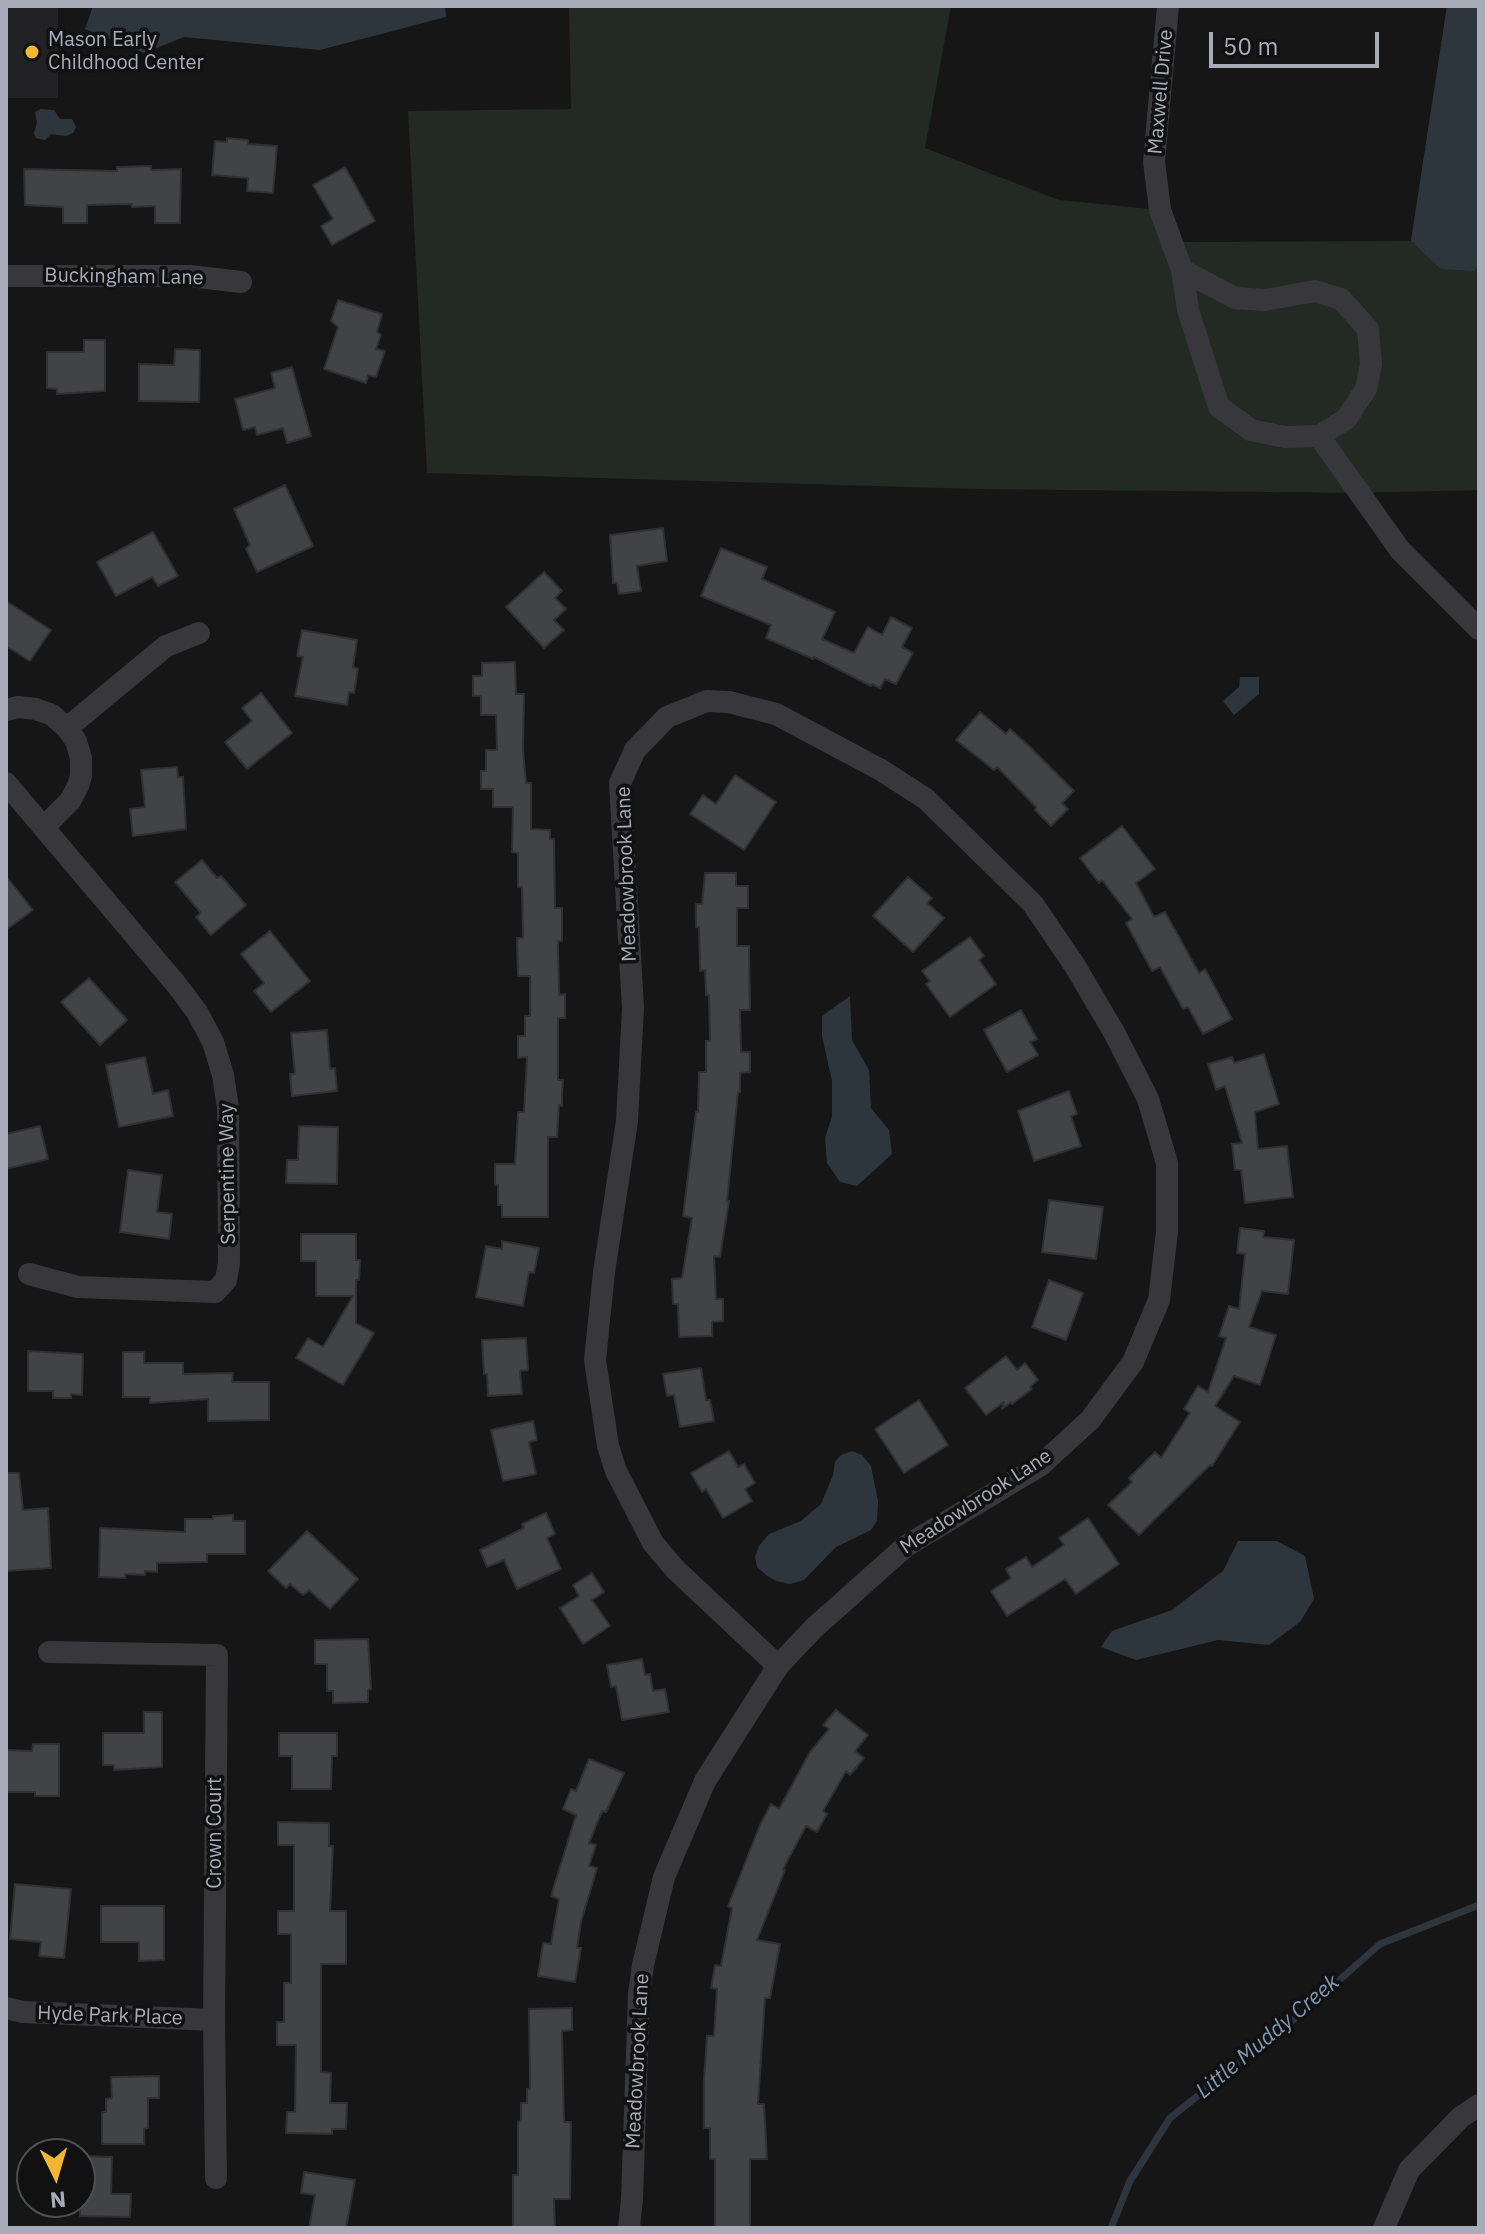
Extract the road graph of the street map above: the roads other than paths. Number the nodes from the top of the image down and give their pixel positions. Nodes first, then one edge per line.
1 (1168, 6) edge
2 (1182, 270) junction
3 (6, 276) edge
4 (241, 282) dead end
5 (1319, 436) junction
6 (1479, 629) edge
7 (199, 633) dead end
8 (6, 710) edge
9 (67, 728) junction
10 (6, 783) edge
11 (44, 827) junction
12 (29, 1274) dead end
13 (49, 1652) dead end
14 (778, 1666) junction
15 (6, 2008) edge
16 (214, 2020) junction
17 (1479, 2105) edge
18 (216, 2178) dead end
19 (632, 2199) junction
20 (629, 2228) edge
21 (638, 2228) edge
22 (1384, 2228) edge

1 - 2 street, Maxwell Drive
2 - 5 street, Maxwell Drive
2 - 5 street
3 - 4 street, Buckingham Lane
5 - 6 street
7 - 9 street
8 - 9 street
9 - 11 street
10 - 11 street, Serpentine Way
11 - 12 street, Serpentine Way
13 - 16 street, Crown Court
14 - 14 street, Meadowbrook Lane
14 - 19 street, Meadowbrook Lane
15 - 16 street, Hyde Park Place
16 - 18 street, Crown Court
17 - 22 street
19 - 20 street, Meadowbrook Lane
19 - 21 street, Meadowbrook Lane

